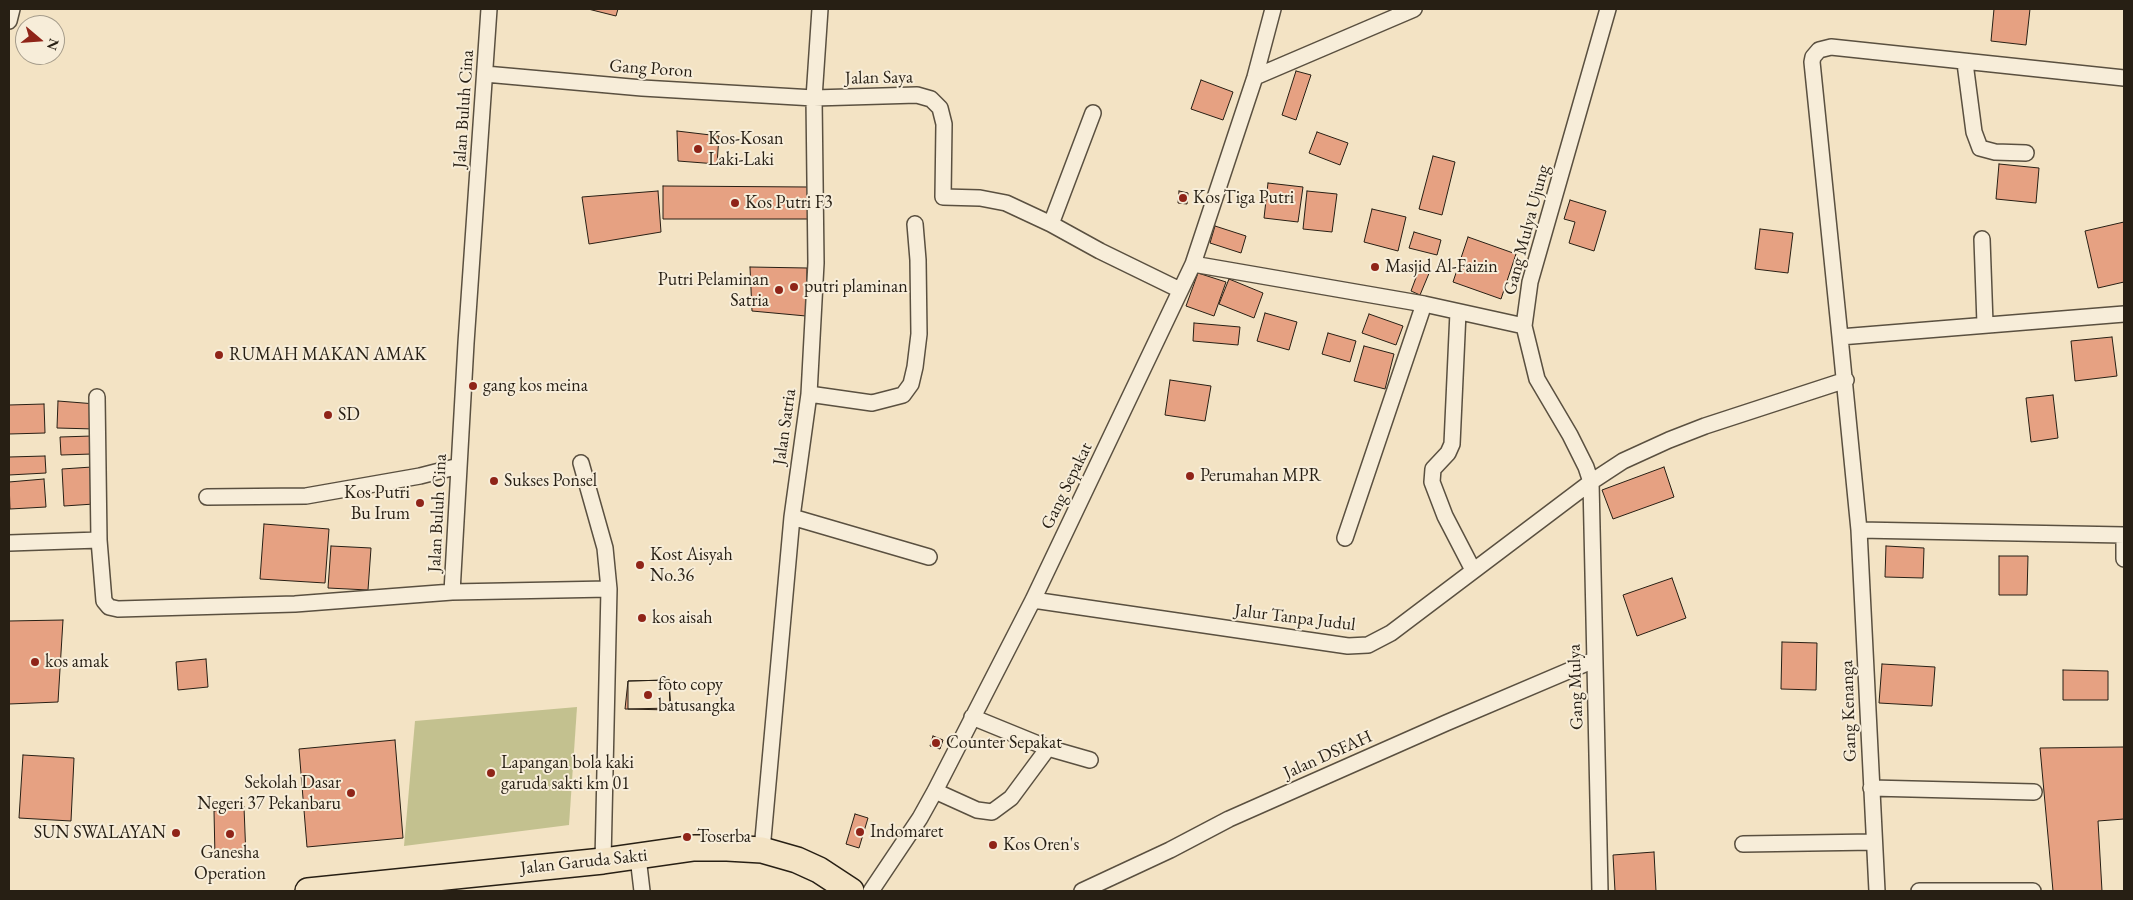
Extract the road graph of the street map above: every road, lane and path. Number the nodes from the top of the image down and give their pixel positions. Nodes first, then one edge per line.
1 (12, 9) edge
2 (489, 9) edge
3 (820, 9) edge
4 (1273, 9) edge
5 (1414, 9) edge
6 (1608, 9) edge
7 (9, 20) edge
8 (1965, 62) junction
9 (485, 74) junction
10 (1255, 77) junction
11 (2124, 78) edge
12 (814, 98) junction
13 (1093, 113) dead end
14 (2026, 154) dead end
15 (915, 224) dead end
16 (1052, 224) junction
17 (1982, 239) dead end
18 (1193, 264) junction
19 (1180, 290) junction
20 (1424, 304) junction
21 (1458, 312) junction
22 (2124, 314) edge
23 (1985, 324) junction
24 (1524, 326) junction
25 (1840, 337) junction
26 (1846, 380) junction
27 (809, 394) junction
28 (97, 397) dead end
29 (581, 463) dead end
30 (459, 466) junction
31 (1591, 482) junction
32 (207, 497) dead end
33 (792, 517) junction
34 (1859, 530) junction
35 (2124, 535) edge
36 (1345, 538) dead end
37 (99, 540) junction
38 (9, 543) edge
39 (929, 557) dead end
40 (2124, 560) edge
41 (1473, 570) junction
42 (609, 589) junction
43 (452, 592) junction
44 (1033, 600) junction
45 (1594, 660) junction
46 (972, 717) junction
47 (1048, 748) junction
48 (1090, 760) dead end
49 (1871, 788) junction
50 (935, 791) junction
51 (2034, 792) dead end
52 (1874, 842) junction
53 (1743, 844) dead end
54 (762, 850) junction
55 (638, 857) junction
56 (603, 861) junction
57 (308, 891) edge
58 (642, 891) edge
59 (851, 891) edge
60 (871, 891) edge
61 (1082, 891) edge
62 (1600, 891) edge
63 (1877, 891) edge
64 (1919, 891) edge
65 (2032, 891) edge

1 - 7 street
2 - 9 street, Jalan Buluh Cina
3 - 12 street, Jalan Satria
4 - 10 street, Gang Sepakat
5 - 10 street
6 - 24 street, Gang Mulya Ujung
8 - 11 street
8 - 14 street
8 - 25 street, Gang Kenanga
9 - 12 street, Gang Poron
9 - 30 street, Jalan Buluh Cina
10 - 18 street, Gang Sepakat
12 - 16 street, Jalan Saya
12 - 27 street, Jalan Satria
13 - 16 street
15 - 27 street
16 - 19 street
17 - 23 street
18 - 19 street, Gang Sepakat
18 - 20 street
19 - 44 street, Gang Sepakat
20 - 21 street
20 - 36 street
21 - 24 street
21 - 41 street
22 - 23 street
23 - 25 street
24 - 31 street, Gang Mulya Ujung
25 - 26 street, Gang Kenanga
26 - 31 street, Jalur Tanpa Judul
26 - 34 street, Gang Kenanga
27 - 33 street, Jalan Satria
28 - 37 street
29 - 42 street
30 - 32 street
30 - 43 street, Jalan Buluh Cina
31 - 41 street, Jalur Tanpa Judul
31 - 45 street, Gang Mulya
33 - 39 street
33 - 54 street, Jalan Satria
34 - 35 street
34 - 49 street, Gang Kenanga
35 - 40 street
37 - 38 street
37 - 43 street
41 - 44 street, Jalur Tanpa Judul
42 - 43 street, Jalan Buluh Cina
42 - 56 street
44 - 46 street, Gang Sepakat
45 - 61 street, Jalan DSFAH
45 - 62 street, Gang Mulya
46 - 47 street
46 - 50 street, Gang Sepakat
47 - 48 street
47 - 50 street
49 - 51 street
49 - 52 street, Gang Kenanga
50 - 60 street, Gang Sepakat
52 - 53 street
52 - 63 street, Gang Kenanga
54 - 55 highway, Jalan Garuda Sakti
54 - 59 highway, Jalan Garuda Sakti
55 - 56 highway, Jalan Garuda Sakti
55 - 58 street
56 - 57 highway, Jalan Garuda Sakti
64 - 65 street

